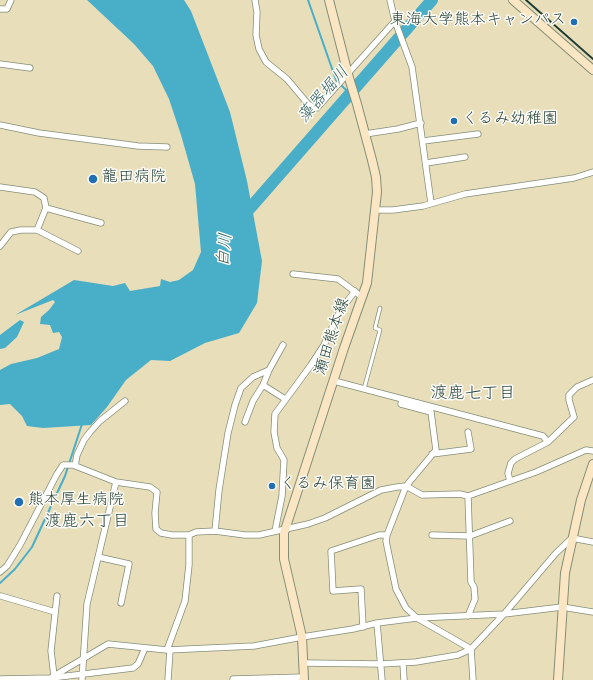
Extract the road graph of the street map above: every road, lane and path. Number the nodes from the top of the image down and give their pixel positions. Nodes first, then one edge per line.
1 (12, 0) edge
2 (255, 0) edge
3 (329, 0) edge
4 (390, 0) edge
5 (513, 0) edge
6 (0, 9) edge
7 (395, 21) junction
8 (0, 64) edge
9 (30, 68) dead end
10 (593, 70) edge
11 (348, 76) junction
12 (421, 123) junction
13 (0, 125) edge
14 (365, 134) junction
15 (478, 134) dead end
16 (423, 141) junction
17 (167, 147) dead end
18 (465, 158) dead end
19 (426, 163) junction
20 (593, 172) edge
21 (0, 187) edge
22 (431, 203) junction
23 (46, 208) junction
24 (375, 210) junction
25 (100, 223) dead end
26 (37, 230) junction
27 (0, 246) edge
28 (78, 251) dead end
29 (294, 274) dead end
30 (355, 291) junction
31 (362, 298) junction
32 (380, 308) dead end
33 (283, 345) dead end
34 (269, 370) junction
35 (593, 380) edge
36 (334, 381) junction
37 (263, 385) junction
38 (364, 389) junction
39 (285, 399) junction
40 (402, 399) junction
41 (125, 401) dead end
42 (245, 422) dead end
43 (468, 432) dead end
44 (548, 442) junction
45 (593, 451) edge
46 (432, 454) junction
47 (593, 464) edge
48 (74, 466) junction
49 (510, 481) junction
50 (116, 482) junction
51 (406, 486) junction
52 (468, 496) junction
53 (510, 520) dead end
54 (286, 528) junction
55 (215, 531) junction
56 (275, 531) junction
57 (189, 535) junction
58 (432, 535) dead end
59 (387, 536) junction
60 (470, 536) junction
61 (572, 538) junction
62 (593, 542) edge
63 (98, 557) junction
64 (0, 572) edge
65 (1, 596) dead end
66 (57, 596) dead end
67 (121, 603) dead end
68 (562, 607) junction
69 (54, 612) junction
70 (593, 612) edge
71 (504, 614) junction
72 (468, 616) junction
73 (417, 618) junction
74 (377, 623) junction
75 (363, 627) junction
76 (302, 637) junction
77 (145, 648) junction
78 (168, 650) junction
79 (471, 650) junction
80 (83, 658) junction
81 (304, 662) junction
82 (403, 663) junction
83 (381, 664) junction
84 (82, 677) edge
85 (50, 678) edge
86 (233, 678) dead end
87 (304, 678) edge
88 (0, 679) edge
89 (168, 680) edge
90 (382, 680) edge
91 (404, 680) edge
92 (473, 680) edge
93 (558, 680) edge

1 - 6 street
2 - 11 street
3 - 11 main road, 瀬田熊本線
4 - 7 street
5 - 10 main road
7 - 11 street
7 - 12 street
8 - 9 street
11 - 14 main road, 瀬田熊本線
12 - 14 street
12 - 16 street
13 - 17 street
14 - 24 main road, 瀬田熊本線
15 - 16 street
16 - 19 street
18 - 19 street
19 - 22 street
20 - 22 street
21 - 23 street
22 - 24 street
23 - 25 street
23 - 26 street
24 - 31 main road, 瀬田熊本線
26 - 27 street
26 - 28 street
29 - 30 street
30 - 31 street
30 - 39 street
31 - 36 main road, 瀬田熊本線
32 - 38 lane
33 - 34 street
34 - 37 street
34 - 55 street
35 - 44 street
36 - 38 street
36 - 54 main road, 瀬田熊本線
37 - 39 street
37 - 42 street
38 - 40 street
39 - 56 street
40 - 44 street
40 - 46 street
41 - 48 street
43 - 46 street
44 - 49 street
45 - 49 street
46 - 51 street
47 - 61 main road
48 - 50 street
48 - 64 street
49 - 52 street
50 - 57 street
50 - 63 street
51 - 52 street
51 - 54 street
51 - 59 street
52 - 60 street
53 - 60 street
54 - 56 street
54 - 76 main road, 瀬田熊本線
55 - 56 street
55 - 57 street
57 - 78 street
58 - 60 street
59 - 73 street
59 - 75 street
60 - 72 street
61 - 62 street
61 - 68 main road
61 - 71 street
63 - 67 street
63 - 80 street
65 - 69 street
66 - 69 street
68 - 70 street
68 - 71 street
68 - 93 main road
69 - 85 street
71 - 72 street
71 - 79 street
72 - 73 street
73 - 74 street
73 - 79 street
74 - 75 street
74 - 83 street
75 - 76 street
76 - 78 street
76 - 81 main road, 瀬田熊本線
77 - 78 street
77 - 80 street
77 - 84 street
78 - 89 street
79 - 82 street
79 - 92 street
80 - 84 street
80 - 85 street
81 - 83 street
81 - 87 main road, 瀬田熊本線
82 - 83 street
82 - 91 street
83 - 90 street
84 - 85 street
85 - 88 street
86 - 87 street

